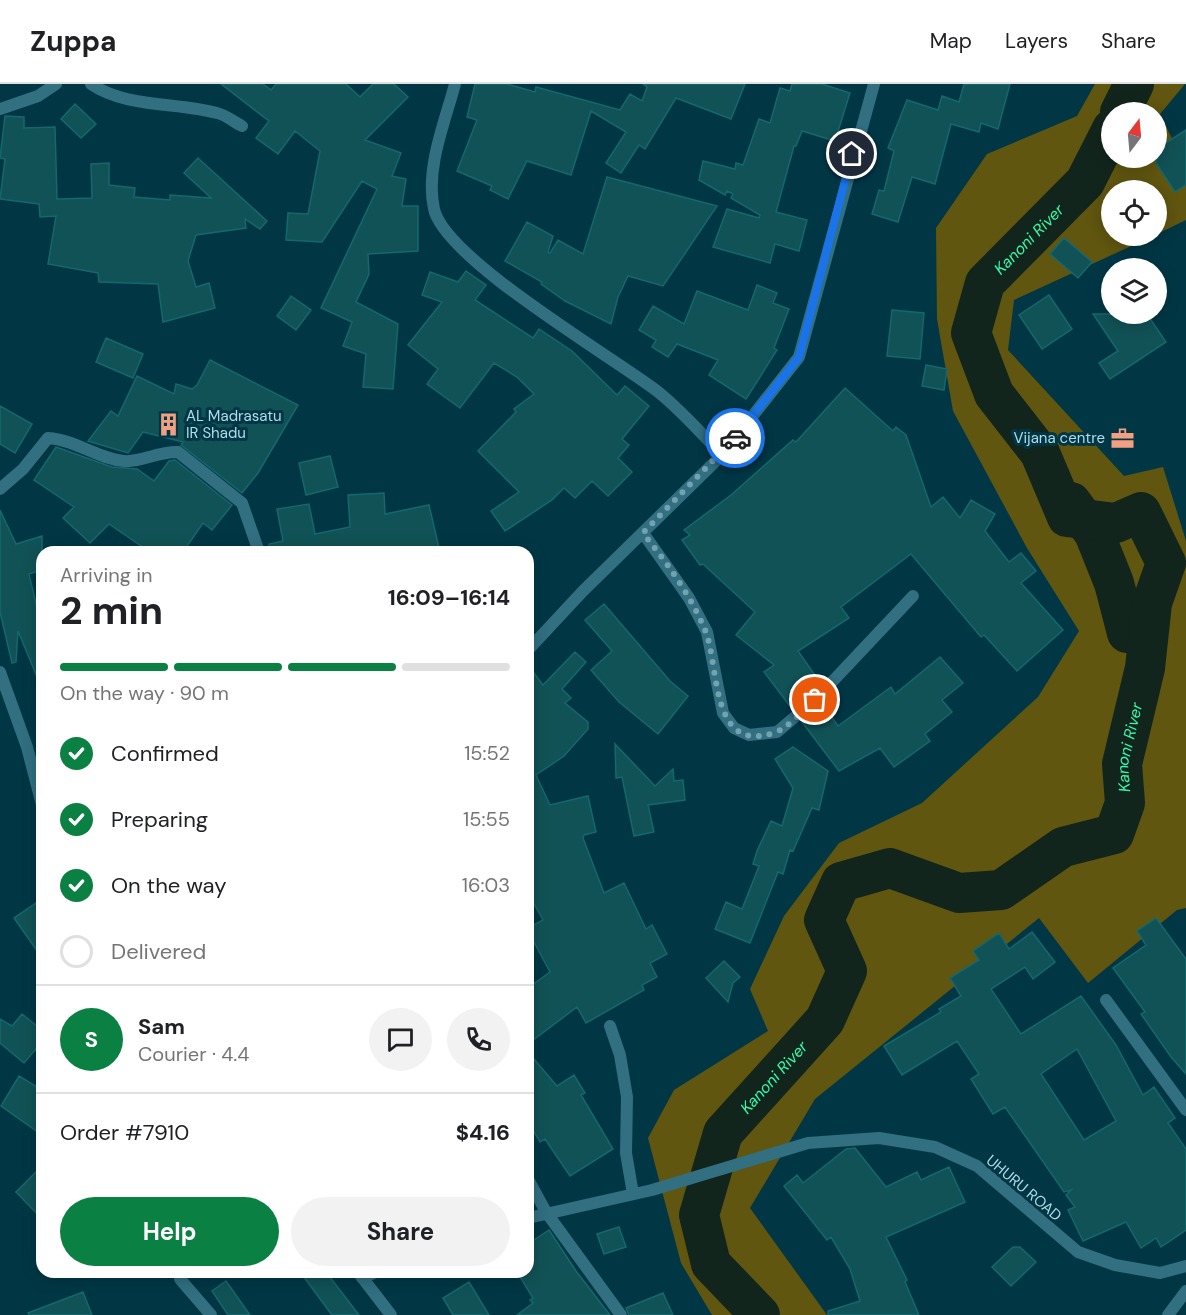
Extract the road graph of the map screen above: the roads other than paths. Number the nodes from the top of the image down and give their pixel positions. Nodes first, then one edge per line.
1 (56, 84) edge
2 (91, 84) edge
3 (455, 84) edge
4 (871, 85) edge
5 (0, 109) edge
6 (242, 126) dead end
7 (722, 455) junction
8 (0, 489) edge
9 (643, 533) junction
10 (258, 546) edge
11 (912, 596) dead end
12 (534, 644) edge
13 (0, 672) edge
14 (36, 782) edge
15 (1106, 1000) dead end
16 (610, 1026) dead end
17 (1186, 1110) edge
18 (534, 1190) edge
19 (633, 1194) junction
20 (546, 1212) junction
21 (534, 1216) edge
22 (1186, 1266) edge
23 (180, 1278) edge
24 (362, 1278) edge
25 (1186, 1291) edge
26 (211, 1315) edge
27 (391, 1315) edge
28 (621, 1315) edge
29 (1168, 1315) edge

1 - 5 street
2 - 6 street
3 - 7 street
4 - 7 street
7 - 9 street
8 - 10 street
9 - 11 street
9 - 12 street
13 - 14 street
15 - 17 street
16 - 19 street
18 - 20 street
19 - 20 street, UHURU ROAD
19 - 22 street, UHURU ROAD
20 - 21 street, UHURU ROAD
20 - 28 street
23 - 26 street
24 - 27 street
25 - 29 street

